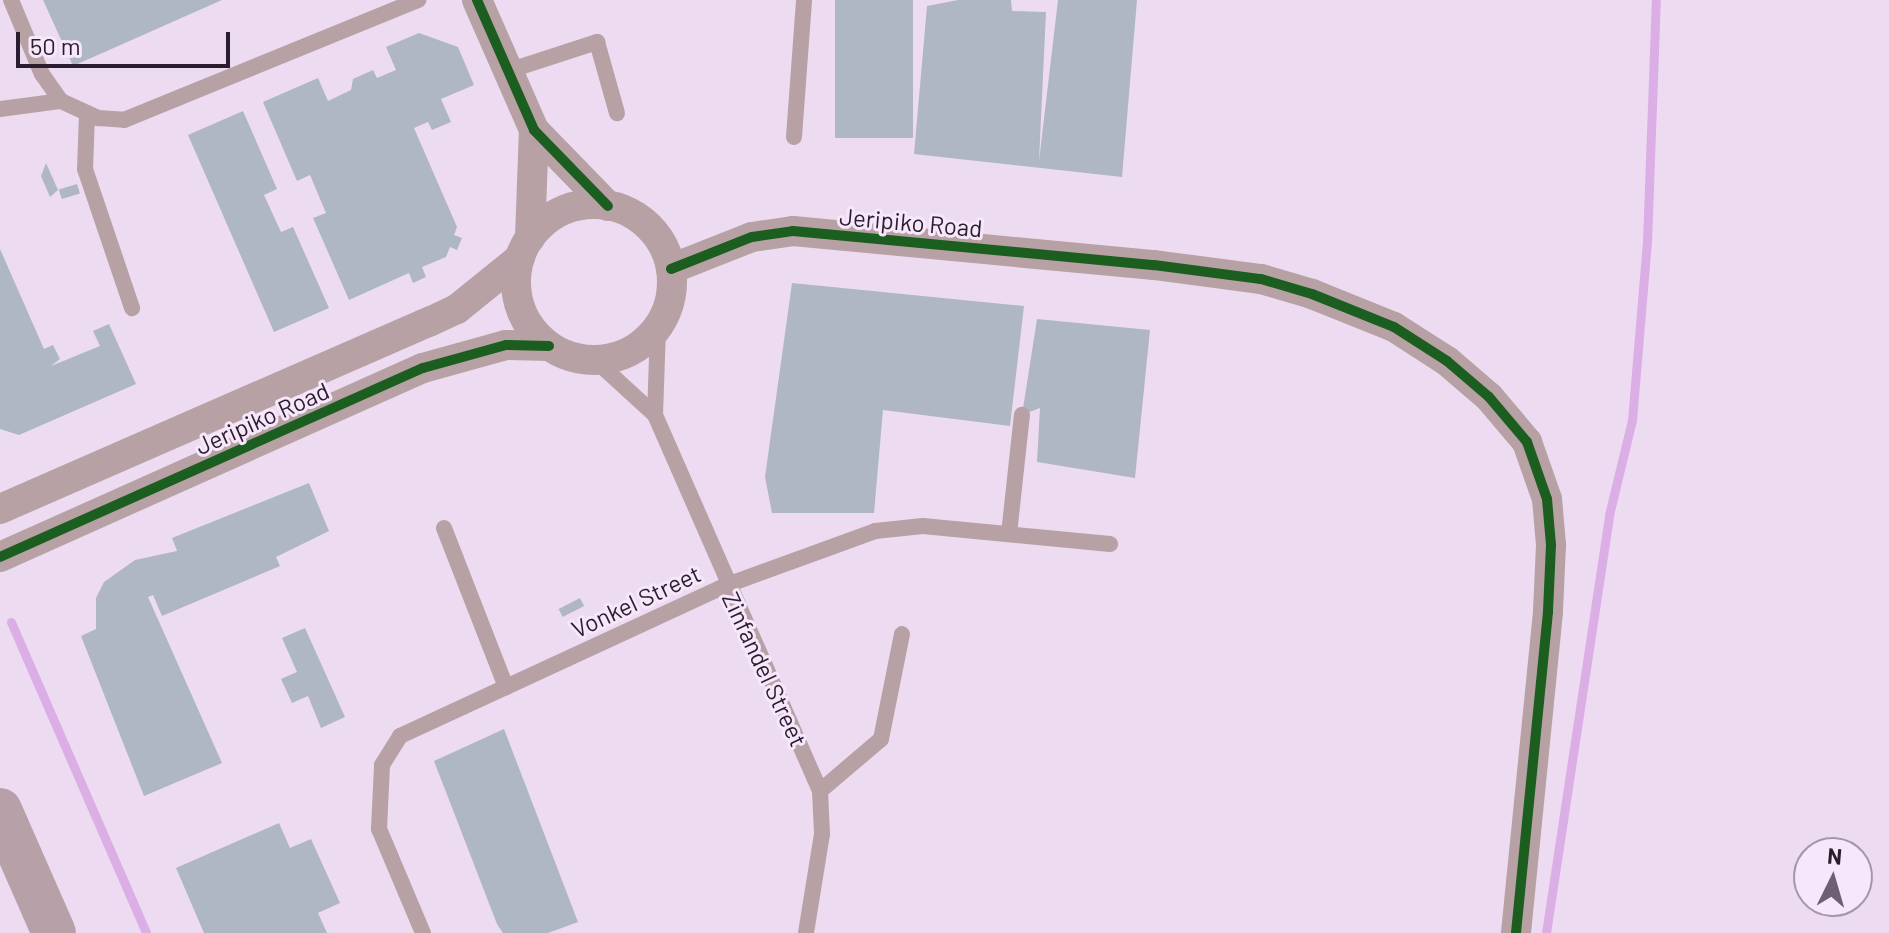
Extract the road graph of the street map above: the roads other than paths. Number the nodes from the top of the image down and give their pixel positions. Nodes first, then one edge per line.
1 (11, 0) edge
2 (418, 0) edge
3 (477, 0) edge
4 (804, 0) edge
5 (508, 71) junction
6 (61, 101) junction
7 (0, 109) edge
8 (87, 113) junction
9 (617, 113) dead end
10 (534, 130) junction
11 (794, 137) dead end
12 (608, 206) junction
13 (525, 248) junction
14 (671, 269) junction
15 (132, 308) dead end
16 (658, 328) junction
17 (549, 346) junction
18 (595, 360) junction
19 (655, 415) junction
20 (1022, 415) dead end
21 (0, 509) edge
22 (444, 528) dead end
23 (1009, 534) junction
24 (1110, 544) dead end
25 (0, 557) edge
26 (727, 585) junction
27 (902, 634) dead end
28 (506, 687) junction
29 (820, 791) junction
30 (0, 810) edge
31 (54, 933) edge
32 (423, 933) edge
33 (806, 933) edge
34 (1516, 933) edge

1 - 6 lane
2 - 8 lane
3 - 5 street
4 - 11 lane
5 - 9 lane
5 - 10 street
6 - 7 lane
6 - 8 lane
8 - 15 lane
10 - 12 street
10 - 13 street
12 - 13 street
12 - 14 street
13 - 17 street
13 - 21 street, Jeripiko Road
14 - 16 street
14 - 34 street, Jeripiko Road
16 - 18 street
16 - 19 lane, Zinfandel Street
17 - 18 street
17 - 25 street, Jeripiko Road
18 - 19 lane, Zinfandel Street
19 - 26 lane, Zinfandel Street
20 - 23 lane
22 - 28 lane
23 - 24 lane, Vonkel Street
23 - 26 lane, Vonkel Street
26 - 28 lane, Vonkel Street
26 - 29 lane, Zinfandel Street
27 - 29 lane
28 - 32 lane, Vonkel Street
29 - 33 lane, Zinfandel Street
30 - 31 main road

